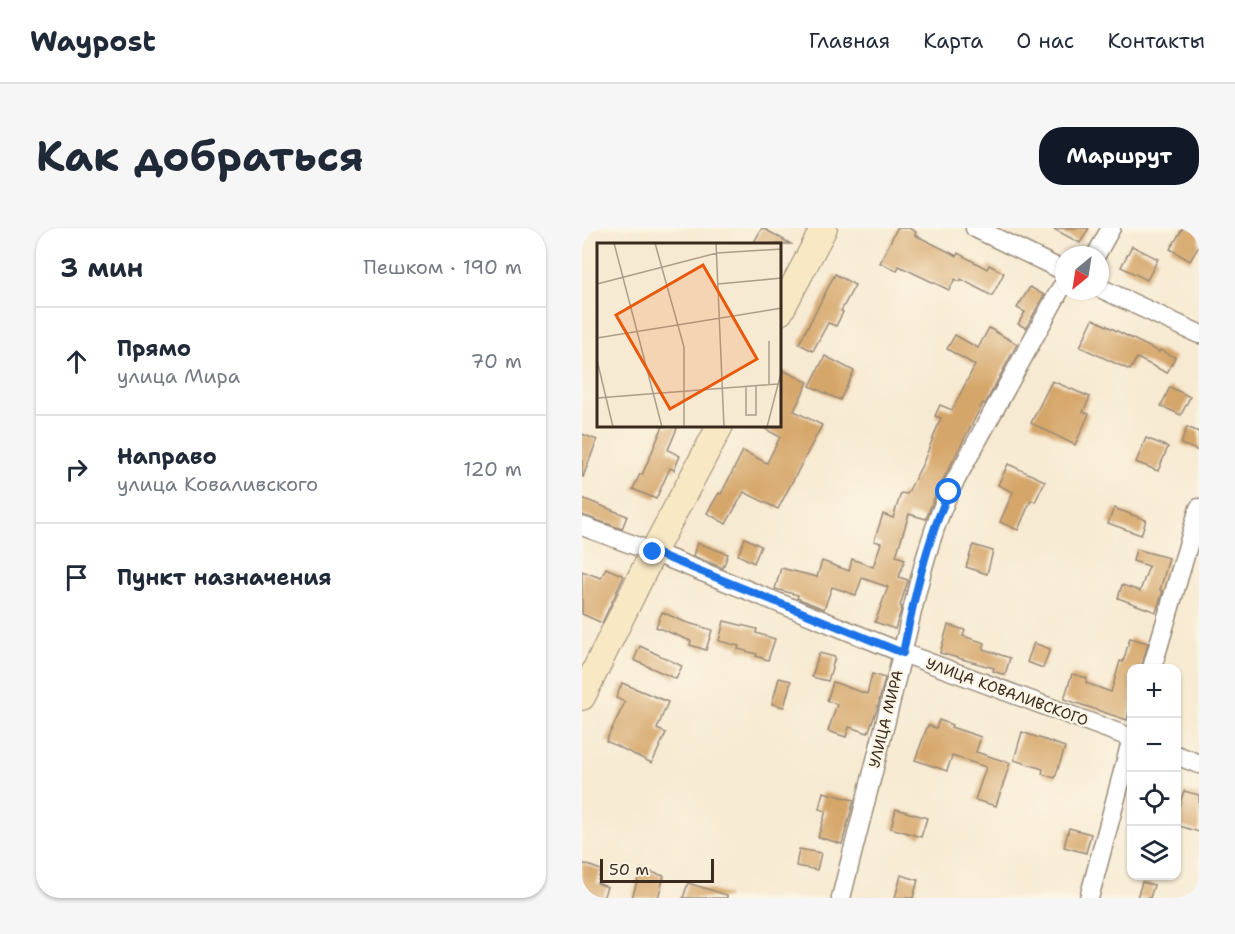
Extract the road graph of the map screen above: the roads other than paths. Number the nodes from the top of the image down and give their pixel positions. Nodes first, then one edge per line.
1 (824, 228) edge
2 (975, 228) edge
3 (1111, 228) edge
4 (1101, 246) edge
5 (1055, 267) edge
6 (1109, 292) edge
7 (1056, 300) edge
8 (782, 308) edge
9 (1199, 334) edge
10 (719, 428) edge
11 (1199, 508) edge
12 (582, 526) edge
13 (653, 552) junction
14 (903, 653) junction
15 (1153, 664) edge
16 (582, 697) edge
17 (1127, 737) edge
18 (1127, 753) edge
19 (1181, 757) edge
20 (1199, 764) edge
21 (841, 898) edge
22 (1089, 898) edge

1 - 8 main road
2 - 5 street
3 - 4 street
6 - 9 street
7 - 14 street, УЛИЦА МИРА
10 - 13 main road
11 - 15 street
12 - 13 street, УЛИЦА КОВАЛИВСКОГО
13 - 14 street, УЛИЦА КОВАЛИВСКОГО
13 - 16 main road
14 - 17 street, УЛИЦА КОВАЛИВСКОГО
14 - 21 street, УЛИЦА МИРА
18 - 22 street
19 - 20 street

